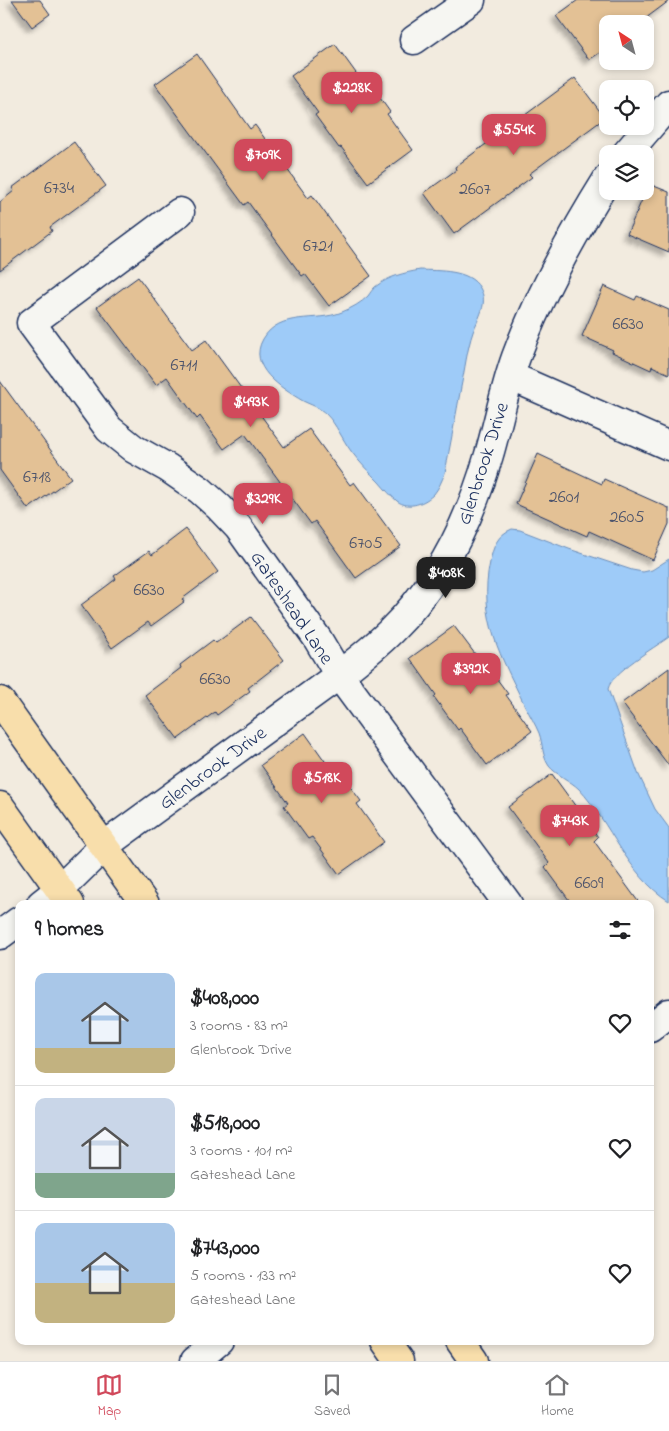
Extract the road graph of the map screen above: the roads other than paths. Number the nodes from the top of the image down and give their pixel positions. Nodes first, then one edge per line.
1 (471, 0) edge
2 (414, 40) dead end
3 (669, 104) edge
4 (634, 145) edge
5 (599, 193) edge
6 (180, 212) dead end
7 (510, 376) junction
8 (669, 446) edge
9 (339, 675) junction
10 (0, 701) edge
11 (0, 806) edge
12 (104, 846) junction
13 (57, 899) edge
14 (142, 900) edge
15 (505, 900) edge
16 (15, 924) edge
17 (0, 935) edge
18 (669, 1013) edge
19 (654, 1025) edge
20 (214, 1345) edge
21 (388, 1345) edge
22 (463, 1345) edge
23 (195, 1361) edge
24 (399, 1361) edge
25 (474, 1361) edge

1 - 2 street
3 - 4 street
5 - 7 street, Glenbrook Drive
6 - 9 street, Gateshead Lane
7 - 8 street
7 - 9 street, Glenbrook Drive
9 - 12 street, Glenbrook Drive
9 - 15 street, Gateshead Lane
10 - 12 main road
11 - 13 main road
12 - 13 street, Glenbrook Drive
12 - 14 main road
16 - 17 street
18 - 19 street
20 - 23 street
21 - 24 main road
22 - 25 main road

